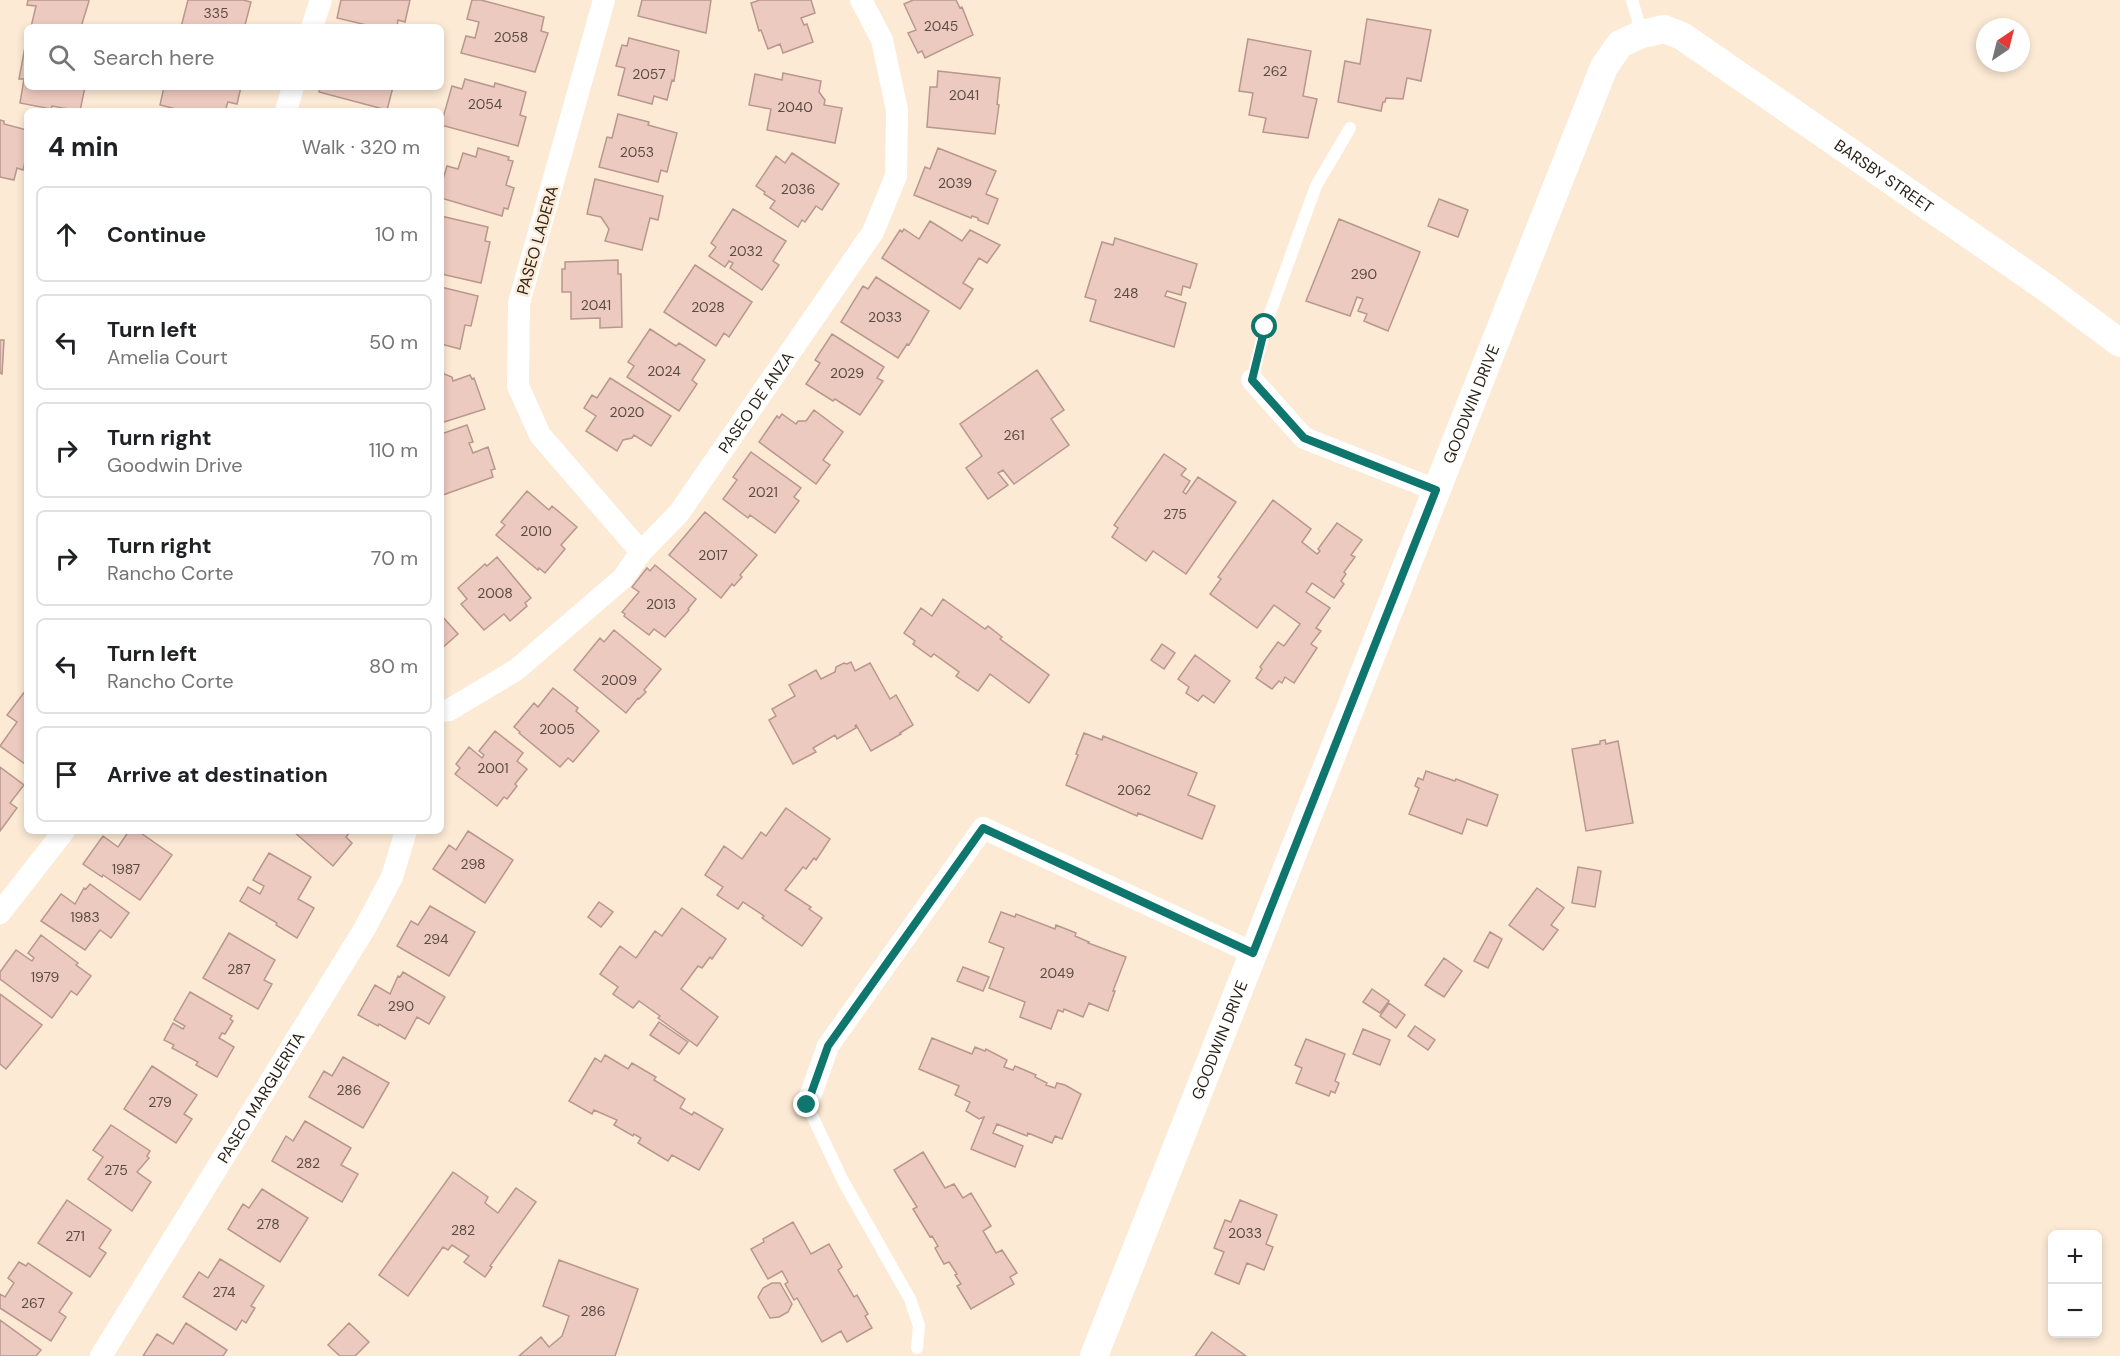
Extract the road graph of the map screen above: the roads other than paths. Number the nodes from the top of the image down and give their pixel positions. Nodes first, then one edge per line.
1 (321, 0) edge
2 (604, 0) edge
3 (861, 0) edge
4 (1632, 0) edge
5 (313, 24) edge
6 (1641, 34) junction
7 (292, 90) edge
8 (287, 108) edge
9 (1350, 128) dead end
10 (2120, 343) edge
11 (1252, 380) joint
12 (1436, 490) junction
13 (641, 552) junction
14 (444, 711) edge
15 (62, 834) edge
16 (405, 834) edge
17 (0, 913) edge
18 (1253, 953) junction
19 (807, 1105) joint
20 (917, 1348) dead end
21 (101, 1356) edge
22 (1094, 1356) edge

1 - 5 street
2 - 13 street, PASEO LADERA
3 - 13 street, PASEO DE ANZA
4 - 6 lane
6 - 10 street, BARSBY STREET
6 - 12 street, GOODWIN DRIVE
7 - 8 street
9 - 11 lane
11 - 12 street
12 - 18 street, GOODWIN DRIVE
13 - 14 street, PASEO DE ANZA
15 - 17 street
16 - 21 street, PASEO MARGUERITA
18 - 19 street
18 - 22 street, GOODWIN DRIVE
19 - 20 lane

